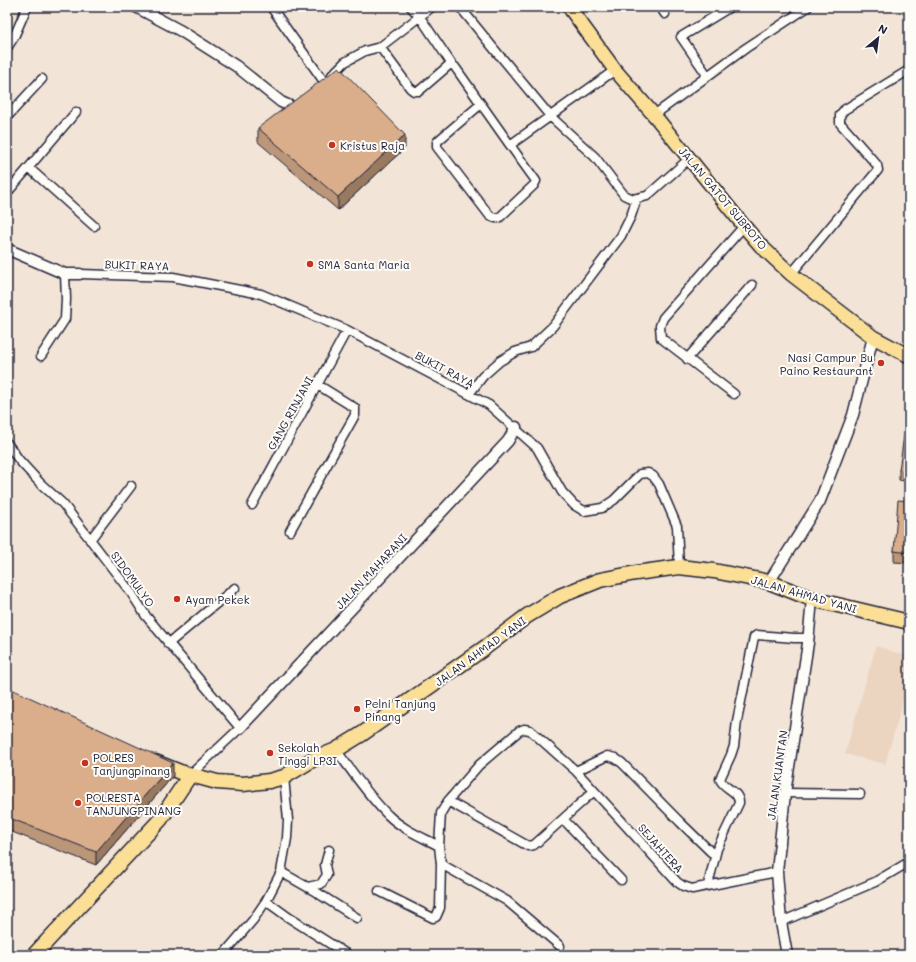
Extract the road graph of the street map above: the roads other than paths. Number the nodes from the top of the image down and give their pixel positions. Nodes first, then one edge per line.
1 (27, 7) edge
2 (136, 7) edge
3 (272, 7) edge
4 (412, 7) edge
5 (432, 7) edge
6 (460, 7) edge
7 (569, 7) edge
8 (660, 7) edge
9 (730, 7) edge
10 (808, 7) edge
11 (665, 14) dead end
12 (420, 17) junction
13 (380, 47) junction
14 (7, 48) edge
15 (451, 66) junction
16 (615, 70) junction
17 (909, 70) edge
18 (707, 75) junction
19 (42, 79) dead end
20 (296, 104) edge
21 (480, 104) junction
22 (76, 112) dead end
23 (654, 115) junction
24 (550, 116) junction
25 (7, 117) edge
26 (510, 145) junction
27 (690, 158) junction
28 (29, 168) junction
29 (7, 193) edge
30 (638, 198) junction
31 (94, 226) dead end
32 (744, 226) junction
33 (7, 249) edge
34 (65, 274) junction
35 (80, 274) joint
36 (791, 274) junction
37 (752, 285) dead end
38 (347, 330) junction
39 (873, 337) junction
40 (42, 356) dead end
41 (909, 356) edge
42 (687, 359) junction
43 (318, 385) junction
44 (469, 394) junction
45 (734, 394) dead end
46 (516, 427) junction
47 (7, 443) edge
48 (130, 486) dead end
49 (252, 505) dead end
50 (290, 531) dead end
51 (90, 540) junction
52 (679, 567) junction
53 (769, 582) junction
54 (235, 588) dead end
55 (812, 598) junction
56 (909, 622) edge
57 (809, 638) junction
58 (168, 644) junction
59 (240, 728) junction
60 (336, 750) junction
61 (141, 755) edge
62 (576, 771) junction
63 (190, 775) junction
64 (284, 777) junction
65 (594, 791) junction
66 (785, 793) junction
67 (860, 794) dead end
68 (448, 801) junction
69 (563, 819) junction
70 (439, 846) junction
71 (329, 850) dead end
72 (715, 856) junction
73 (909, 862) edge
74 (441, 864) junction
75 (281, 872) junction
76 (777, 872) junction
77 (621, 880) dead end
78 (708, 885) junction
79 (308, 887) junction
80 (379, 891) dead end
81 (266, 901) junction
82 (357, 918) dead end
83 (781, 922) junction
84 (560, 946) dead end
85 (228, 953) edge
86 (34, 955) edge
87 (348, 955) edge
88 (787, 955) edge

1 - 14 street
2 - 20 street
3 - 13 street
4 - 12 street
5 - 12 street
6 - 24 street
7 - 16 main road, JALAN GATOT SUBROTO
8 - 11 street
9 - 18 street
10 - 18 street
12 - 13 street
12 - 15 street
13 - 15 street
15 - 21 street
16 - 23 main road, JALAN GATOT SUBROTO
16 - 24 street
17 - 36 street
18 - 23 street
19 - 25 street
21 - 26 street
21 - 26 street
22 - 28 street
23 - 27 main road, JALAN GATOT SUBROTO
24 - 26 street
24 - 30 street
27 - 30 street
27 - 32 main road, JALAN GATOT SUBROTO
28 - 29 street
28 - 31 street
30 - 44 street
32 - 36 main road, JALAN GATOT SUBROTO
32 - 42 street
33 - 34 street
34 - 35 street
34 - 40 street
35 - 38 street, BUKIT RAYA
36 - 39 main road, JALAN GATOT SUBROTO
37 - 42 street
38 - 43 street, GANG RINJANI
38 - 44 street, BUKIT RAYA
39 - 41 main road, JALAN GATOT SUBROTO
39 - 53 street
42 - 45 street
43 - 49 street, GANG RINJANI
43 - 50 street
44 - 46 street, BUKIT RAYA
46 - 52 street, BUKIT RAYA
46 - 59 street, JALAN MAHARANI
47 - 51 street, SIDOMULYO
48 - 51 street
51 - 58 street, SIDOMULYO
52 - 53 highway, JALAN AHMAD YANI
52 - 60 highway, JALAN AHMAD YANI
53 - 55 highway, JALAN AHMAD YANI
54 - 58 street
55 - 56 highway, JALAN AHMAD YANI
55 - 57 street, JALAN KUANTAN
57 - 66 street, JALAN KUANTAN
57 - 72 street
58 - 59 street, SIDOMULYO
59 - 63 street
60 - 64 highway, JALAN AHMAD YANI
60 - 70 street
61 - 63 highway, JALAN AHMAD YANI
62 - 65 street, SEJAHTERA
62 - 68 street, SEJAHTERA
62 - 72 street
63 - 64 highway, JALAN AHMAD YANI
63 - 86 highway
64 - 75 street
65 - 69 street
65 - 78 street, SEJAHTERA
66 - 67 street
66 - 76 street, JALAN KUANTAN
68 - 69 street
68 - 70 street
69 - 77 street
70 - 74 street
71 - 79 street
72 - 78 street
73 - 83 street
74 - 80 street
74 - 84 street
75 - 79 street
75 - 81 street
76 - 78 street, SEJAHTERA
76 - 83 street, JALAN KUANTAN
79 - 82 street
81 - 85 street
81 - 87 street
83 - 88 street, JALAN KUANTAN

